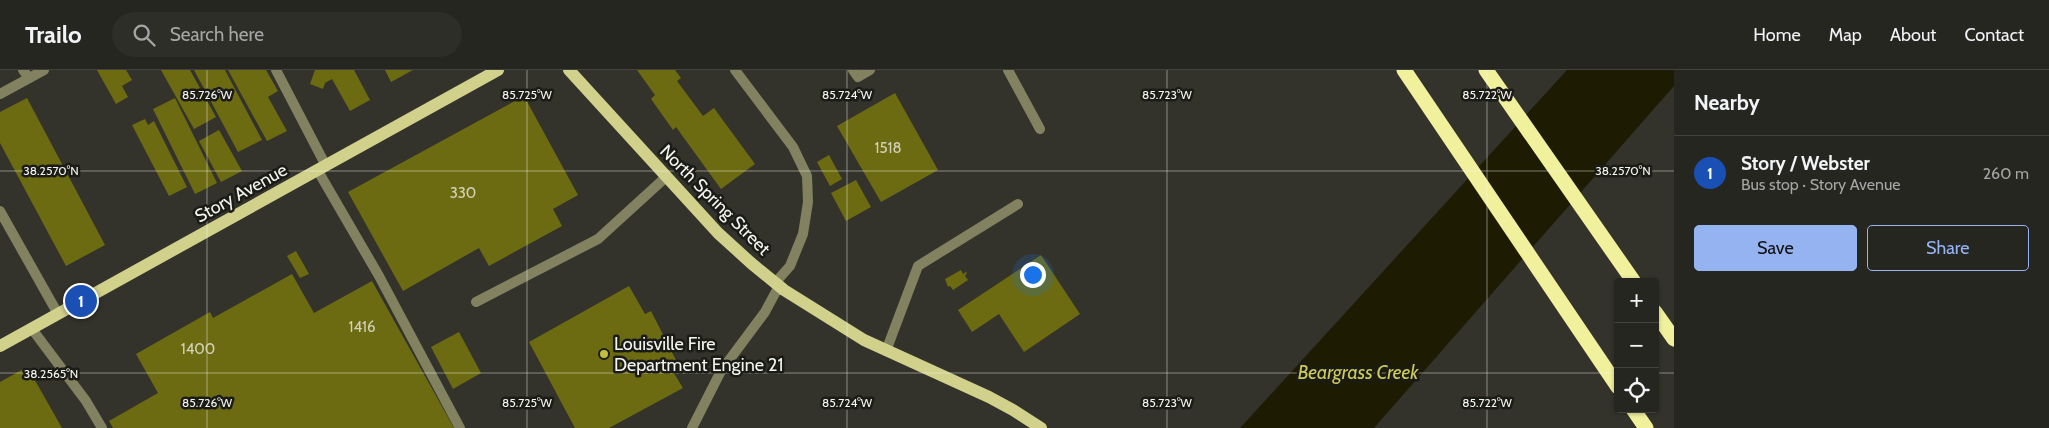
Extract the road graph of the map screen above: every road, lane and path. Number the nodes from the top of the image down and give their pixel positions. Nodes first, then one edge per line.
1 (44, 70) edge
2 (276, 70) edge
3 (498, 70) edge
4 (569, 70) edge
5 (735, 70) edge
6 (853, 70) edge
7 (870, 70) edge
8 (1008, 70) edge
9 (1404, 70) edge
10 (1486, 70) edge
11 (26, 74) edge
12 (0, 94) edge
13 (1040, 129) dead end
14 (322, 169) junction
15 (666, 177) junction
16 (1018, 204) dead end
17 (0, 211) edge
18 (1631, 278) edge
19 (777, 284) junction
20 (476, 302) dead end
21 (58, 314) junction
22 (1659, 318) edge
23 (32, 329) junction
24 (1674, 339) edge
25 (0, 346) edge
26 (886, 351) junction
27 (1614, 381) edge
28 (1636, 413) edge
29 (102, 428) edge
30 (460, 428) edge
31 (692, 428) edge
32 (1041, 428) edge
33 (1646, 428) edge

1 - 11 street
2 - 14 street
3 - 14 main road, Story Avenue
4 - 15 main road, North Spring Street
5 - 19 street
6 - 7 street
8 - 13 street
9 - 27 highway
10 - 18 highway
11 - 12 street
14 - 21 main road, Story Avenue
14 - 30 street
15 - 19 main road, North Spring Street
15 - 20 street
16 - 26 street
17 - 21 street
19 - 26 main road, North Spring Street
19 - 31 street
21 - 23 main road, Story Avenue
22 - 24 highway
23 - 25 main road, Story Avenue
23 - 29 street
26 - 32 main road, North Spring Street
28 - 33 highway

